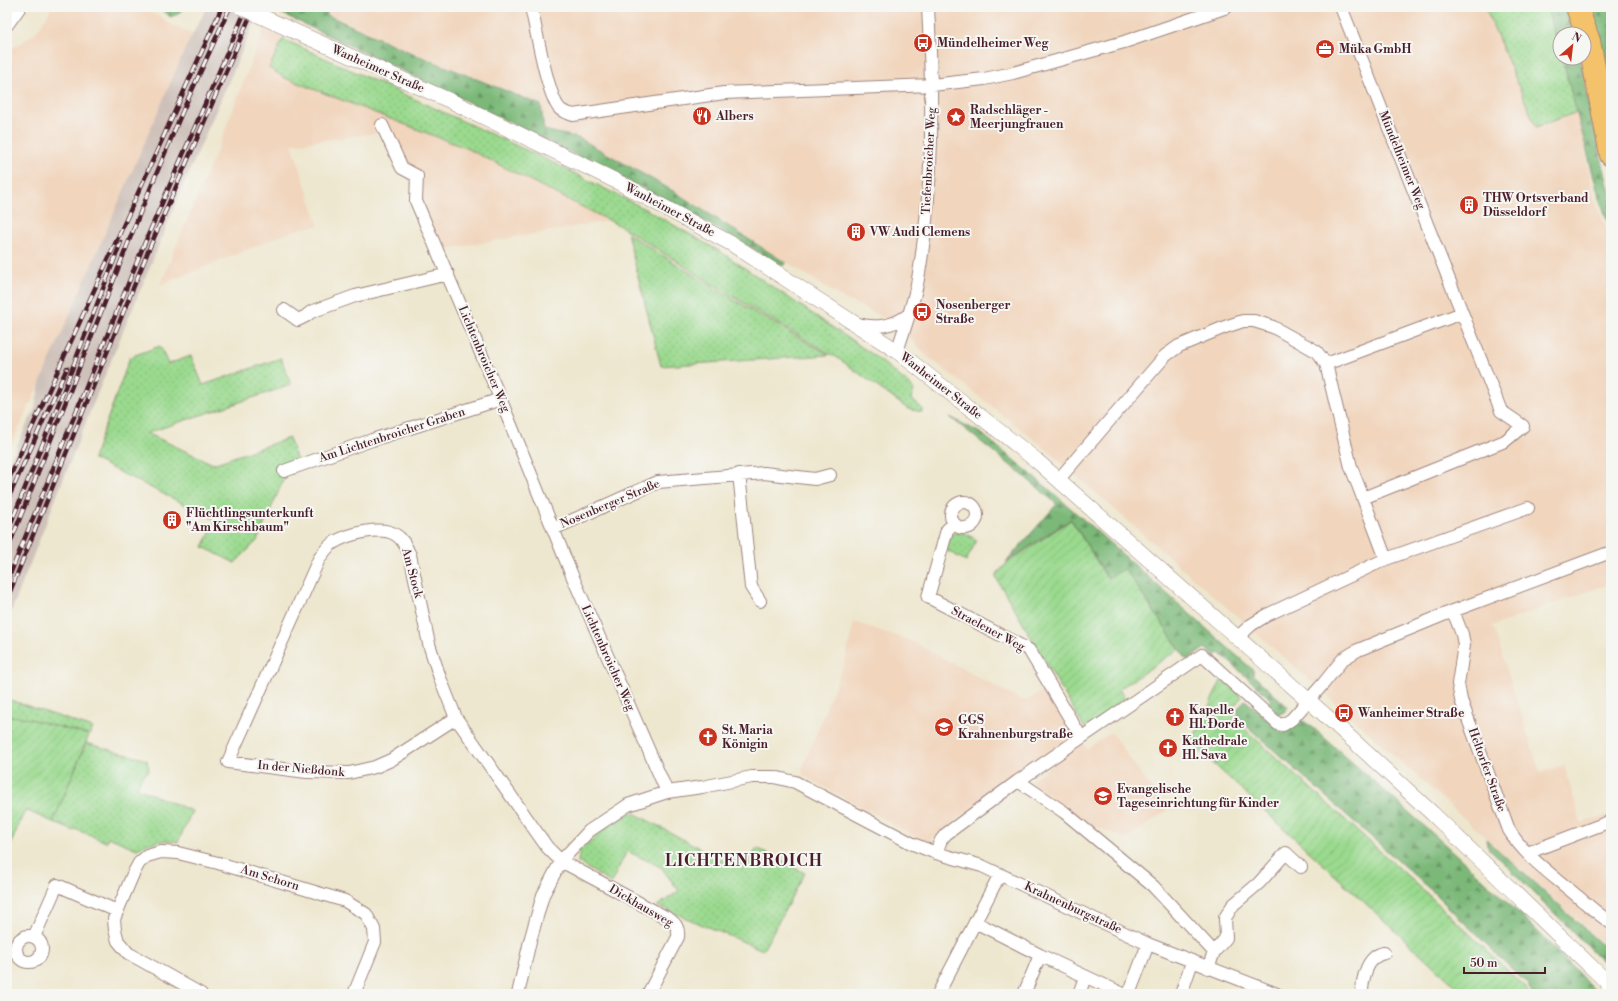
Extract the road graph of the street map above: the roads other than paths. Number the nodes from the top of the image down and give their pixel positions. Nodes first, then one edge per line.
1 (20, 7) edge
2 (241, 7) edge
3 (531, 7) edge
4 (928, 7) edge
5 (1227, 7) edge
6 (1341, 7) edge
7 (1576, 7) edge
8 (7, 25) edge
9 (932, 85) junction
10 (382, 125) dead end
11 (1611, 155) edge
12 (448, 274) junction
13 (284, 310) dead end
14 (1462, 313) junction
15 (909, 314) junction
16 (854, 323) junction
17 (897, 351) junction
18 (1326, 364) junction
19 (500, 398) junction
20 (284, 471) dead end
21 (739, 474) junction
22 (830, 474) dead end
23 (1059, 479) junction
24 (1363, 498) junction
25 (1528, 508) dead end
26 (954, 523) dead end
27 (553, 529) junction
28 (1611, 552) edge
29 (1386, 559) junction
30 (760, 601) dead end
31 (1453, 611) junction
32 (1237, 638) junction
33 (1308, 700) junction
34 (456, 718) junction
35 (1081, 738) junction
36 (228, 762) joint
37 (1018, 781) junction
38 (666, 792) junction
39 (1611, 821) edge
40 (936, 853) junction
41 (1527, 853) junction
42 (561, 861) junction
43 (1301, 867) dead end
44 (1000, 874) junction
45 (117, 911) junction
46 (975, 922) junction
47 (1611, 923) edge
48 (34, 937) dead end
49 (1148, 944) junction
50 (1214, 952) junction
51 (1384, 953) dead end
52 (1040, 956) junction
53 (1192, 962) junction
54 (1208, 968) junction
55 (1085, 977) junction
56 (1611, 986) edge
57 (201, 994) edge
58 (354, 994) edge
59 (518, 994) edge
60 (648, 994) edge
61 (938, 994) edge
62 (1024, 994) edge
63 (1079, 994) edge
64 (1123, 994) edge
65 (1129, 994) edge
66 (1181, 994) edge
67 (1277, 994) edge
68 (1362, 994) edge

1 - 8 street
2 - 16 street, Wanheimer Straße, bridge
3 - 9 street
4 - 9 street, Tiefenbroicher Weg
5 - 9 street
6 - 14 street, Mündelheimer Weg
7 - 11 highway
9 - 15 street, Tiefenbroicher Weg
10 - 12 street, Lichtenbroicher Weg
12 - 13 street
12 - 19 street, Lichtenbroicher Weg
14 - 18 street
14 - 24 street, Mündelheimer Weg
15 - 16 street
15 - 17 street, Tiefenbroicher Weg
16 - 17 street, Wanheimer Straße
17 - 23 street, Wanheimer Straße
18 - 23 street
18 - 24 street
19 - 20 street, Am Lichtenbroicher Graben
19 - 27 street, Lichtenbroicher Weg
21 - 22 street, Nosenberger Straße
21 - 27 street, Nosenberger Straße
21 - 30 street
23 - 32 street, Wanheimer Straße
24 - 29 street
25 - 29 street
26 - 35 street, Straelener Weg
27 - 38 street, Lichtenbroicher Weg
28 - 31 street
29 - 32 street
31 - 33 street
31 - 41 street, Heltorfer Straße
32 - 33 street, Wanheimer Straße
33 - 35 street
33 - 56 street, Wanheimer Straße
34 - 36 street, In der Nießdonk
34 - 36 street, Am Stock
34 - 42 street, Am Stock
35 - 37 street
37 - 40 street
37 - 50 street
38 - 40 street, Krahnenburgstraße
38 - 42 street
39 - 41 street
40 - 44 street, Krahnenburgstraße
41 - 47 street, Heltorfer Straße
42 - 59 street
42 - 60 street, Dickhausweg
43 - 50 street
44 - 46 street
44 - 49 street, Krahnenburgstraße
45 - 48 street
45 - 57 street, Am Schorn
45 - 58 street, Am Schorn
46 - 52 street
46 - 61 street
49 - 53 street, Krahnenburgstraße
49 - 65 street
50 - 54 street
51 - 68 street
52 - 55 street
52 - 62 street
53 - 54 street, Krahnenburgstraße
53 - 66 street
54 - 67 street, Krahnenburgstraße
55 - 63 street
55 - 64 street

